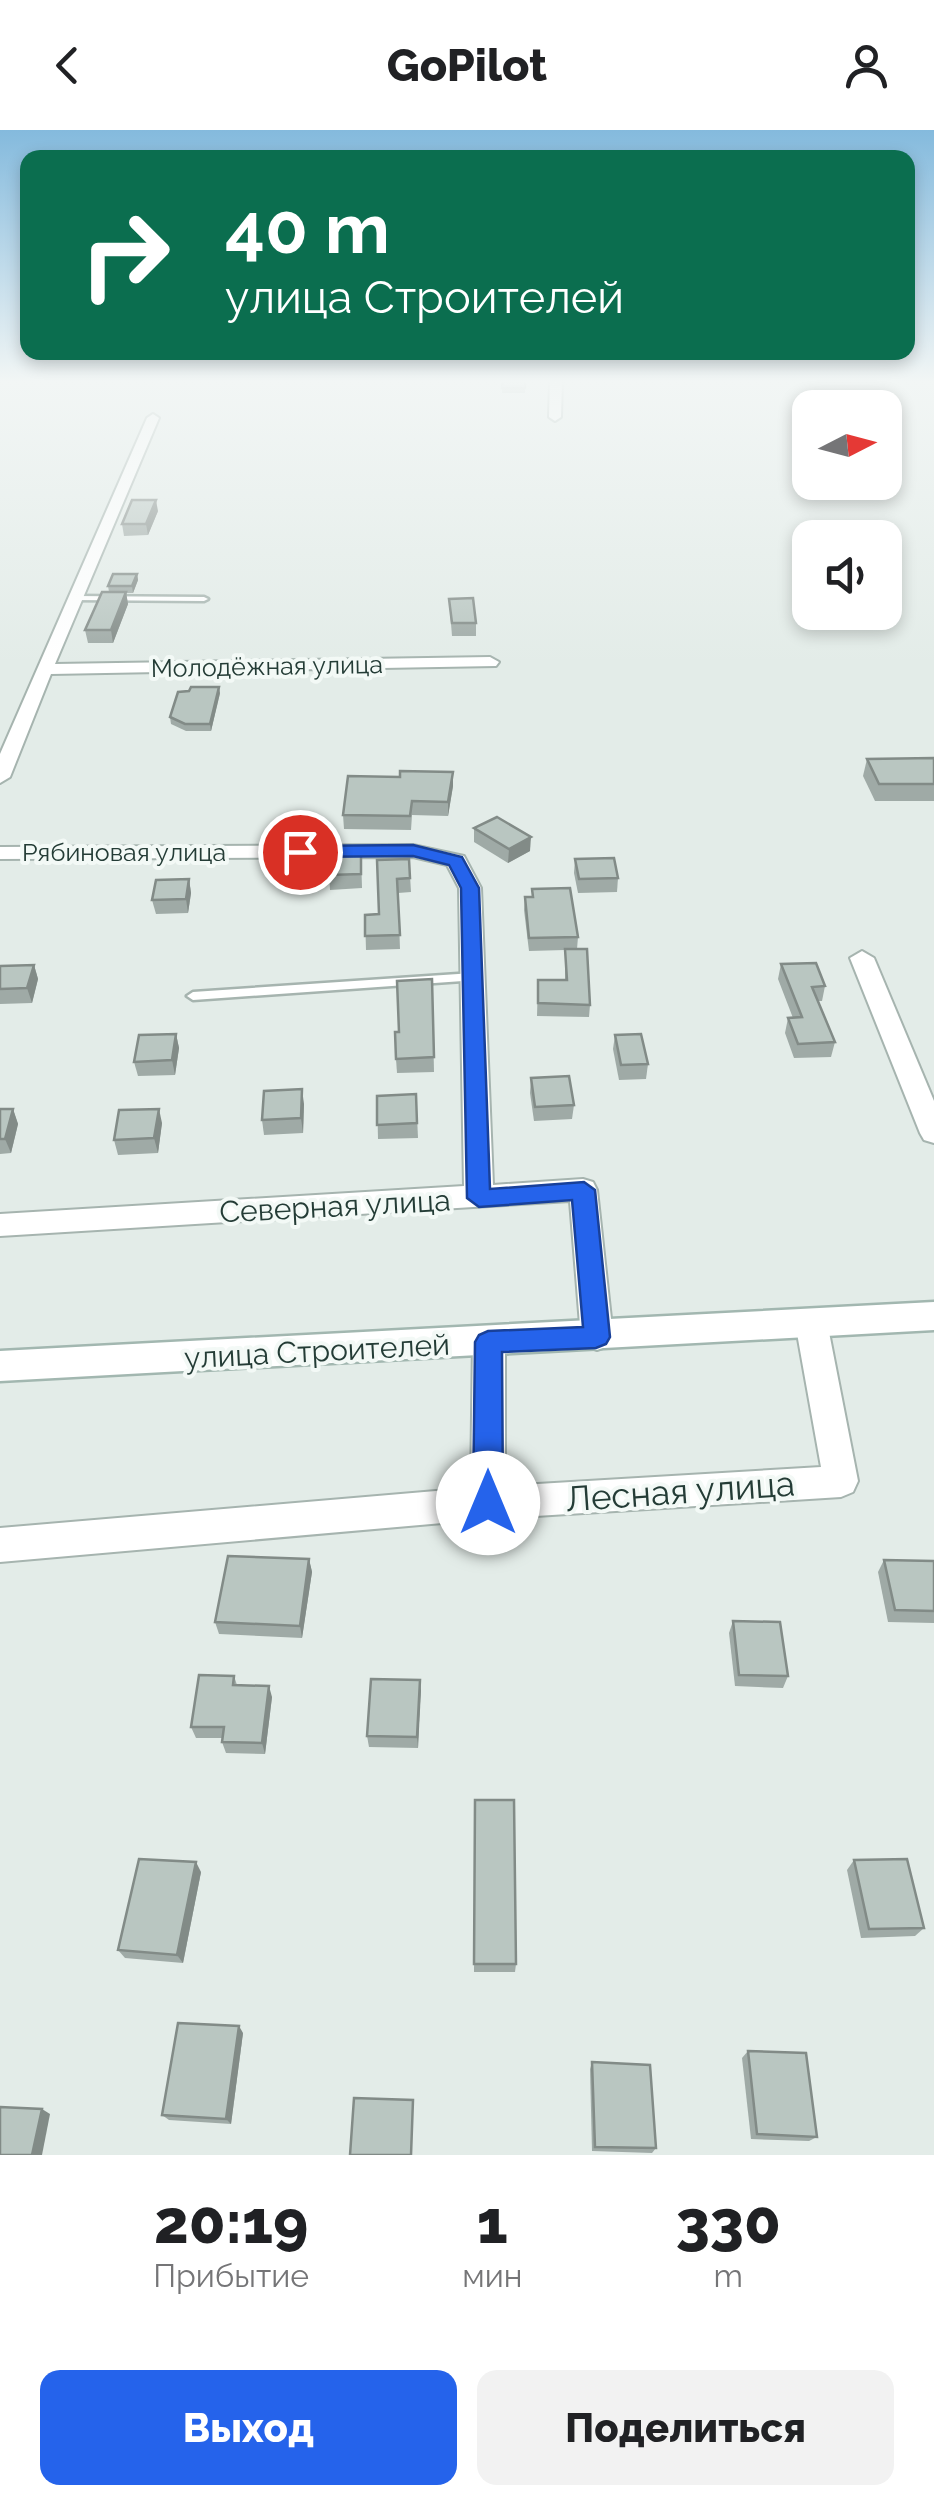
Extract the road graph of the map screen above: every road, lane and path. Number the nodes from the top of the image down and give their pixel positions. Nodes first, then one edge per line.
1 (128, 476) edge
2 (74, 598) junction
3 (204, 599) dead end
4 (490, 662) dead end
5 (44, 669) junction
6 (0, 777) edge
7 (0, 853) edge
8 (862, 958) dead end
9 (473, 977) junction
10 (193, 996) dead end
11 (934, 1133) edge
12 (479, 1198) junction
13 (0, 1226) edge
14 (934, 1316) edge
15 (811, 1322) junction
16 (596, 1337) junction
17 (488, 1342) junction
18 (0, 1366) edge
19 (488, 1503) junction
20 (0, 1545) edge

1 - 2 street
2 - 3 lane
2 - 5 street
4 - 5 street, Молодёжная улица
5 - 6 street
7 - 9 street, Рябиновая улица
8 - 11 street
9 - 10 lane
9 - 12 street
12 - 13 street, Северная улица
12 - 16 street, Северная улица
14 - 15 main road, улица Строителей
15 - 16 main road, улица Строителей
15 - 19 street, Лесная улица
16 - 17 main road, улица Строителей
17 - 18 main road, улица Строителей
17 - 19 street
19 - 20 street, Лесная улица

